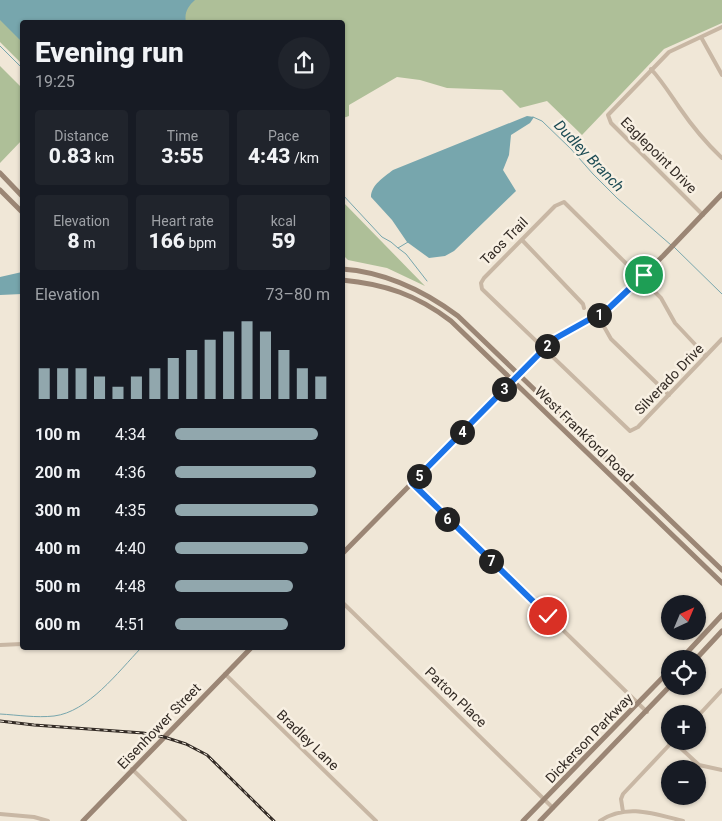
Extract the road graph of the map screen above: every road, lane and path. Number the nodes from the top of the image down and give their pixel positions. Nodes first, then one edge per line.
1 (722, 27) edge
2 (701, 36) junction
3 (651, 69) junction
4 (722, 75) edge
5 (722, 158) edge
6 (0, 173) edge
7 (0, 190) edge
8 (20, 194) edge
9 (722, 194) edge
10 (20, 210) edge
11 (703, 215) junction
12 (522, 240) junction
13 (345, 269) edge
14 (641, 278) junction
15 (345, 280) edge
16 (584, 308) dead end
17 (598, 316) junction
18 (722, 339) edge
19 (544, 349) junction
20 (706, 356) junction
21 (519, 374) junction
22 (512, 380) junction
23 (669, 395) junction
24 (412, 483) junction
25 (345, 551) edge
26 (722, 570) edge
27 (722, 583) edge
28 (345, 605) edge
29 (722, 616) edge
30 (722, 631) edge
31 (20, 644) edge
32 (0, 645) edge
33 (249, 650) edge
34 (690, 650) edge
35 (704, 650) edge
36 (226, 674) junction
37 (661, 679) edge
38 (722, 690) edge
39 (662, 695) edge
40 (638, 703) junction
41 (706, 707) edge
42 (647, 712) junction
43 (665, 750) edge
44 (683, 750) edge
45 (132, 769) junction
46 (722, 770) edge
47 (544, 799) junction
48 (553, 808) junction
49 (623, 812) junction
50 (0, 814) edge
51 (48, 821) edge
52 (83, 821) edge
53 (185, 821) edge
54 (376, 821) edge
55 (523, 821) edge
56 (540, 821) edge
57 (600, 821) edge
58 (683, 821) edge

1 - 2 street
2 - 3 street
2 - 4 street
3 - 5 street
3 - 11 street, Eaglepoint Drive
6 - 8 main road
7 - 10 main road
9 - 11 main road
11 - 14 main road
12 - 14 street, Taos Trail
12 - 16 street
12 - 19 street, Taos Trail
13 - 21 main road, West Frankford Road
14 - 17 main road
14 - 20 street
15 - 22 main road, West Frankford Road
17 - 19 main road
17 - 23 street
18 - 20 street, Silverado Drive
19 - 21 main road
19 - 23 street, Silverado Drive
20 - 23 street, Silverado Drive
21 - 22 main road
21 - 26 main road, West Frankford Road
22 - 24 main road
22 - 27 main road, West Frankford Road
24 - 25 main road
24 - 40 street
28 - 47 street, Patton Place
29 - 34 main road
30 - 35 main road
31 - 32 street
33 - 36 main road, Eisenhower Street
36 - 45 main road, Eisenhower Street
36 - 54 street, Bradley Lane
37 - 40 main road, Dickerson Parkway
38 - 41 street
39 - 42 main road, Dickerson Parkway
40 - 42 street
40 - 47 main road, Dickerson Parkway
42 - 48 main road, Dickerson Parkway
43 - 49 street
44 - 46 street
45 - 52 main road, Eisenhower Street
45 - 53 street
47 - 48 street, Patton Place
47 - 55 main road, Dickerson Parkway
48 - 56 main road, Dickerson Parkway
49 - 57 street
49 - 58 street
50 - 51 street

